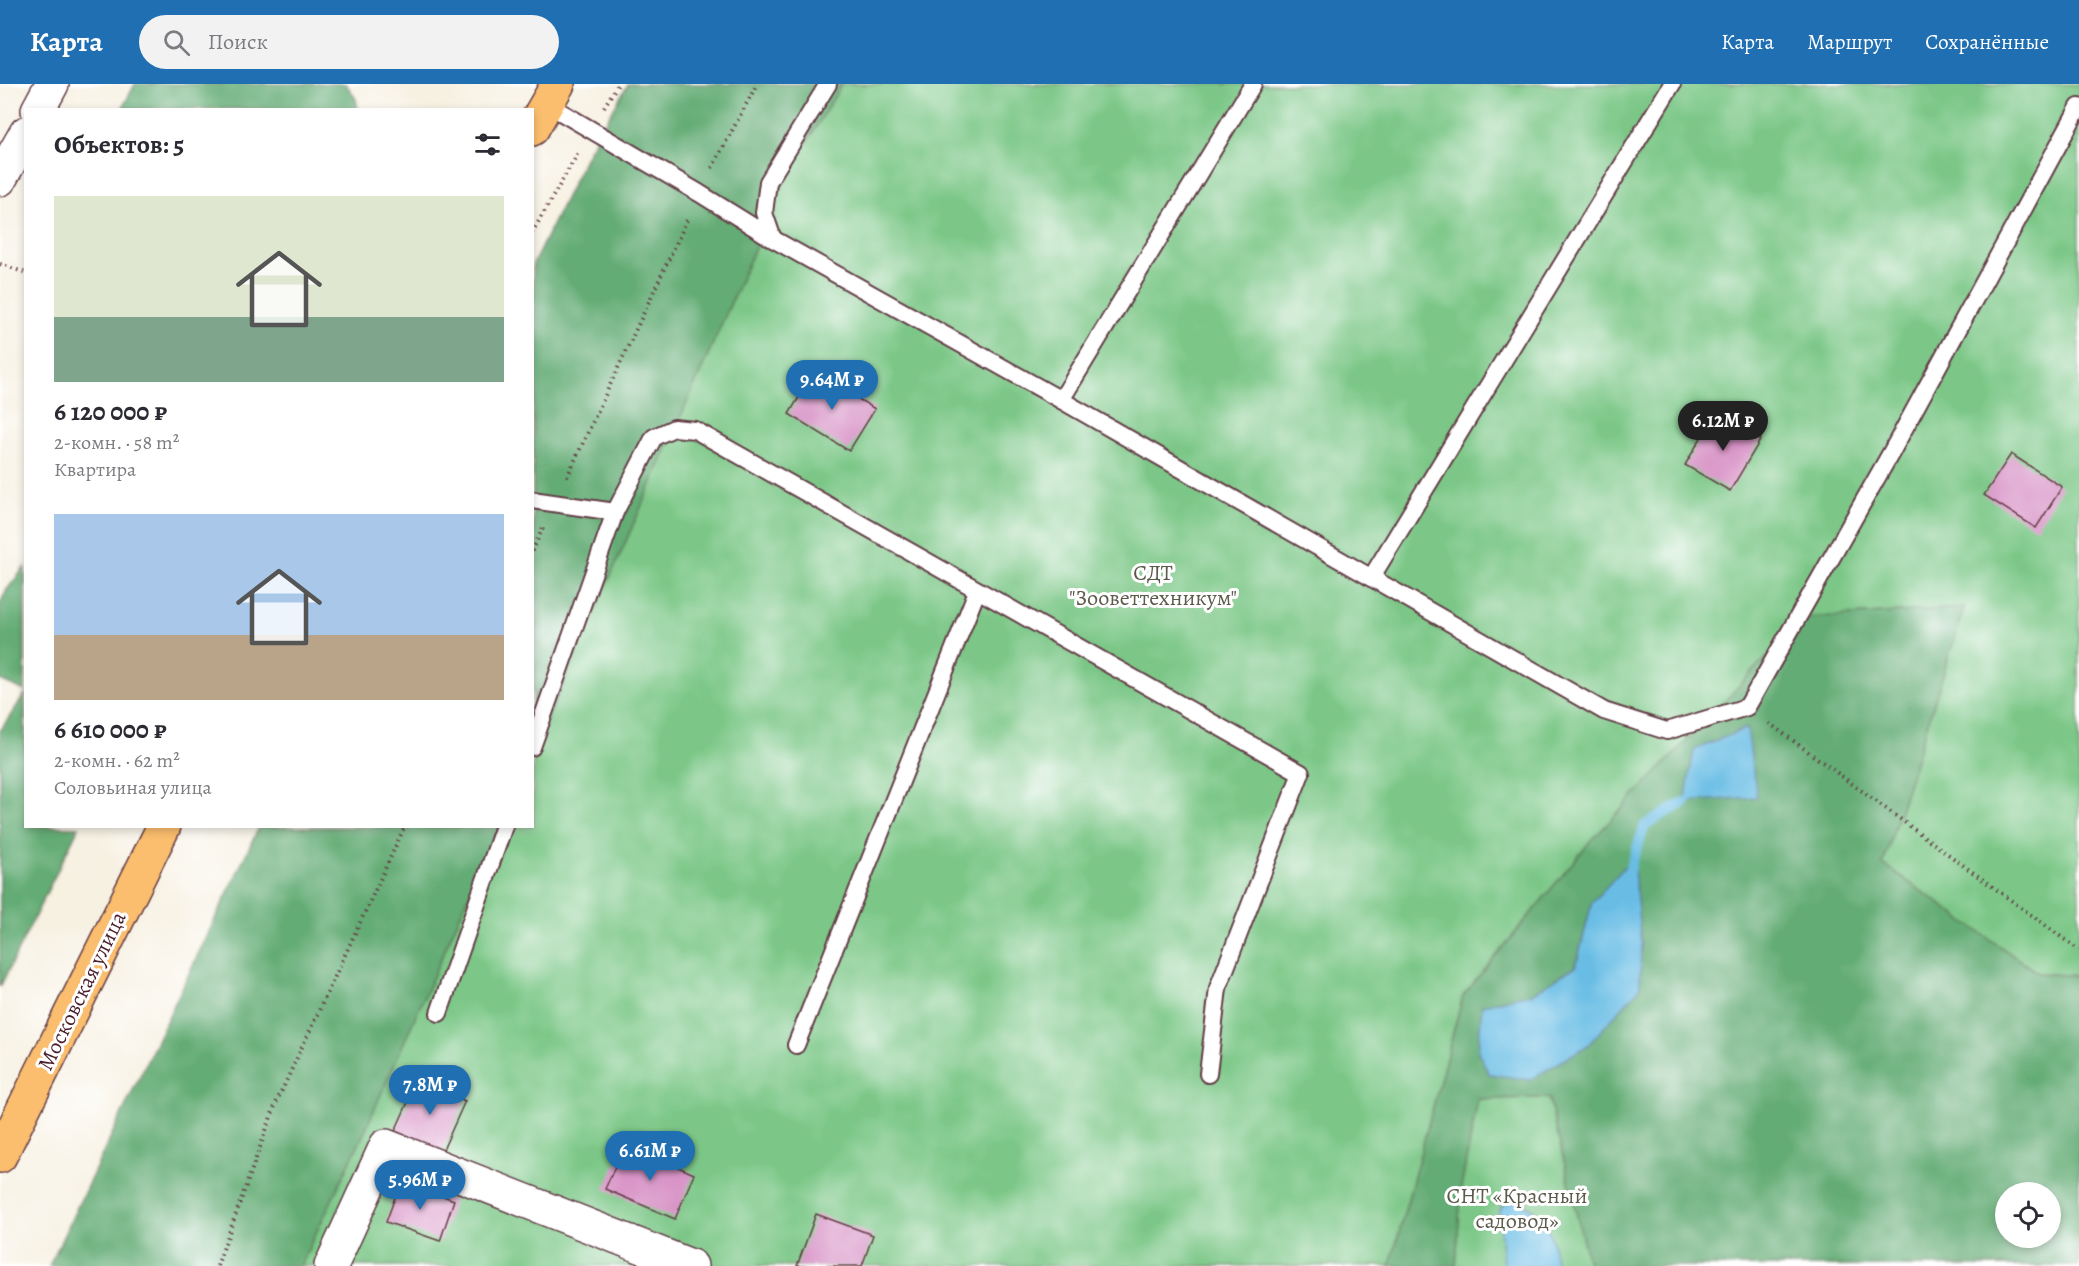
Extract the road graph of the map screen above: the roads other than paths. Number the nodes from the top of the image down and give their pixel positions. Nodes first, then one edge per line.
1 (52, 84) edge
2 (828, 84) edge
3 (1252, 84) edge
4 (1672, 84) edge
5 (546, 106) edge
6 (2079, 107) edge
7 (39, 108) edge
8 (24, 137) edge
9 (0, 179) edge
10 (773, 239) junction
11 (1061, 400) junction
12 (534, 500) edge
13 (615, 512) junction
14 (1371, 578) junction
15 (977, 591) junction
16 (534, 741) edge
17 (163, 828) edge
18 (503, 828) edge
19 (439, 1013) dead end
20 (796, 1046) dead end
21 (1208, 1074) dead end
22 (0, 1156) edge
23 (331, 1266) edge
24 (691, 1266) edge

1 - 7 street
2 - 10 lane
3 - 11 lane
4 - 14 lane
5 - 10 lane
6 - 14 lane
8 - 9 street
10 - 11 lane
11 - 14 lane
12 - 13 lane
13 - 15 lane
13 - 16 lane
15 - 20 lane
15 - 21 lane
17 - 22 main road, Московская улица
18 - 19 lane
23 - 24 street

